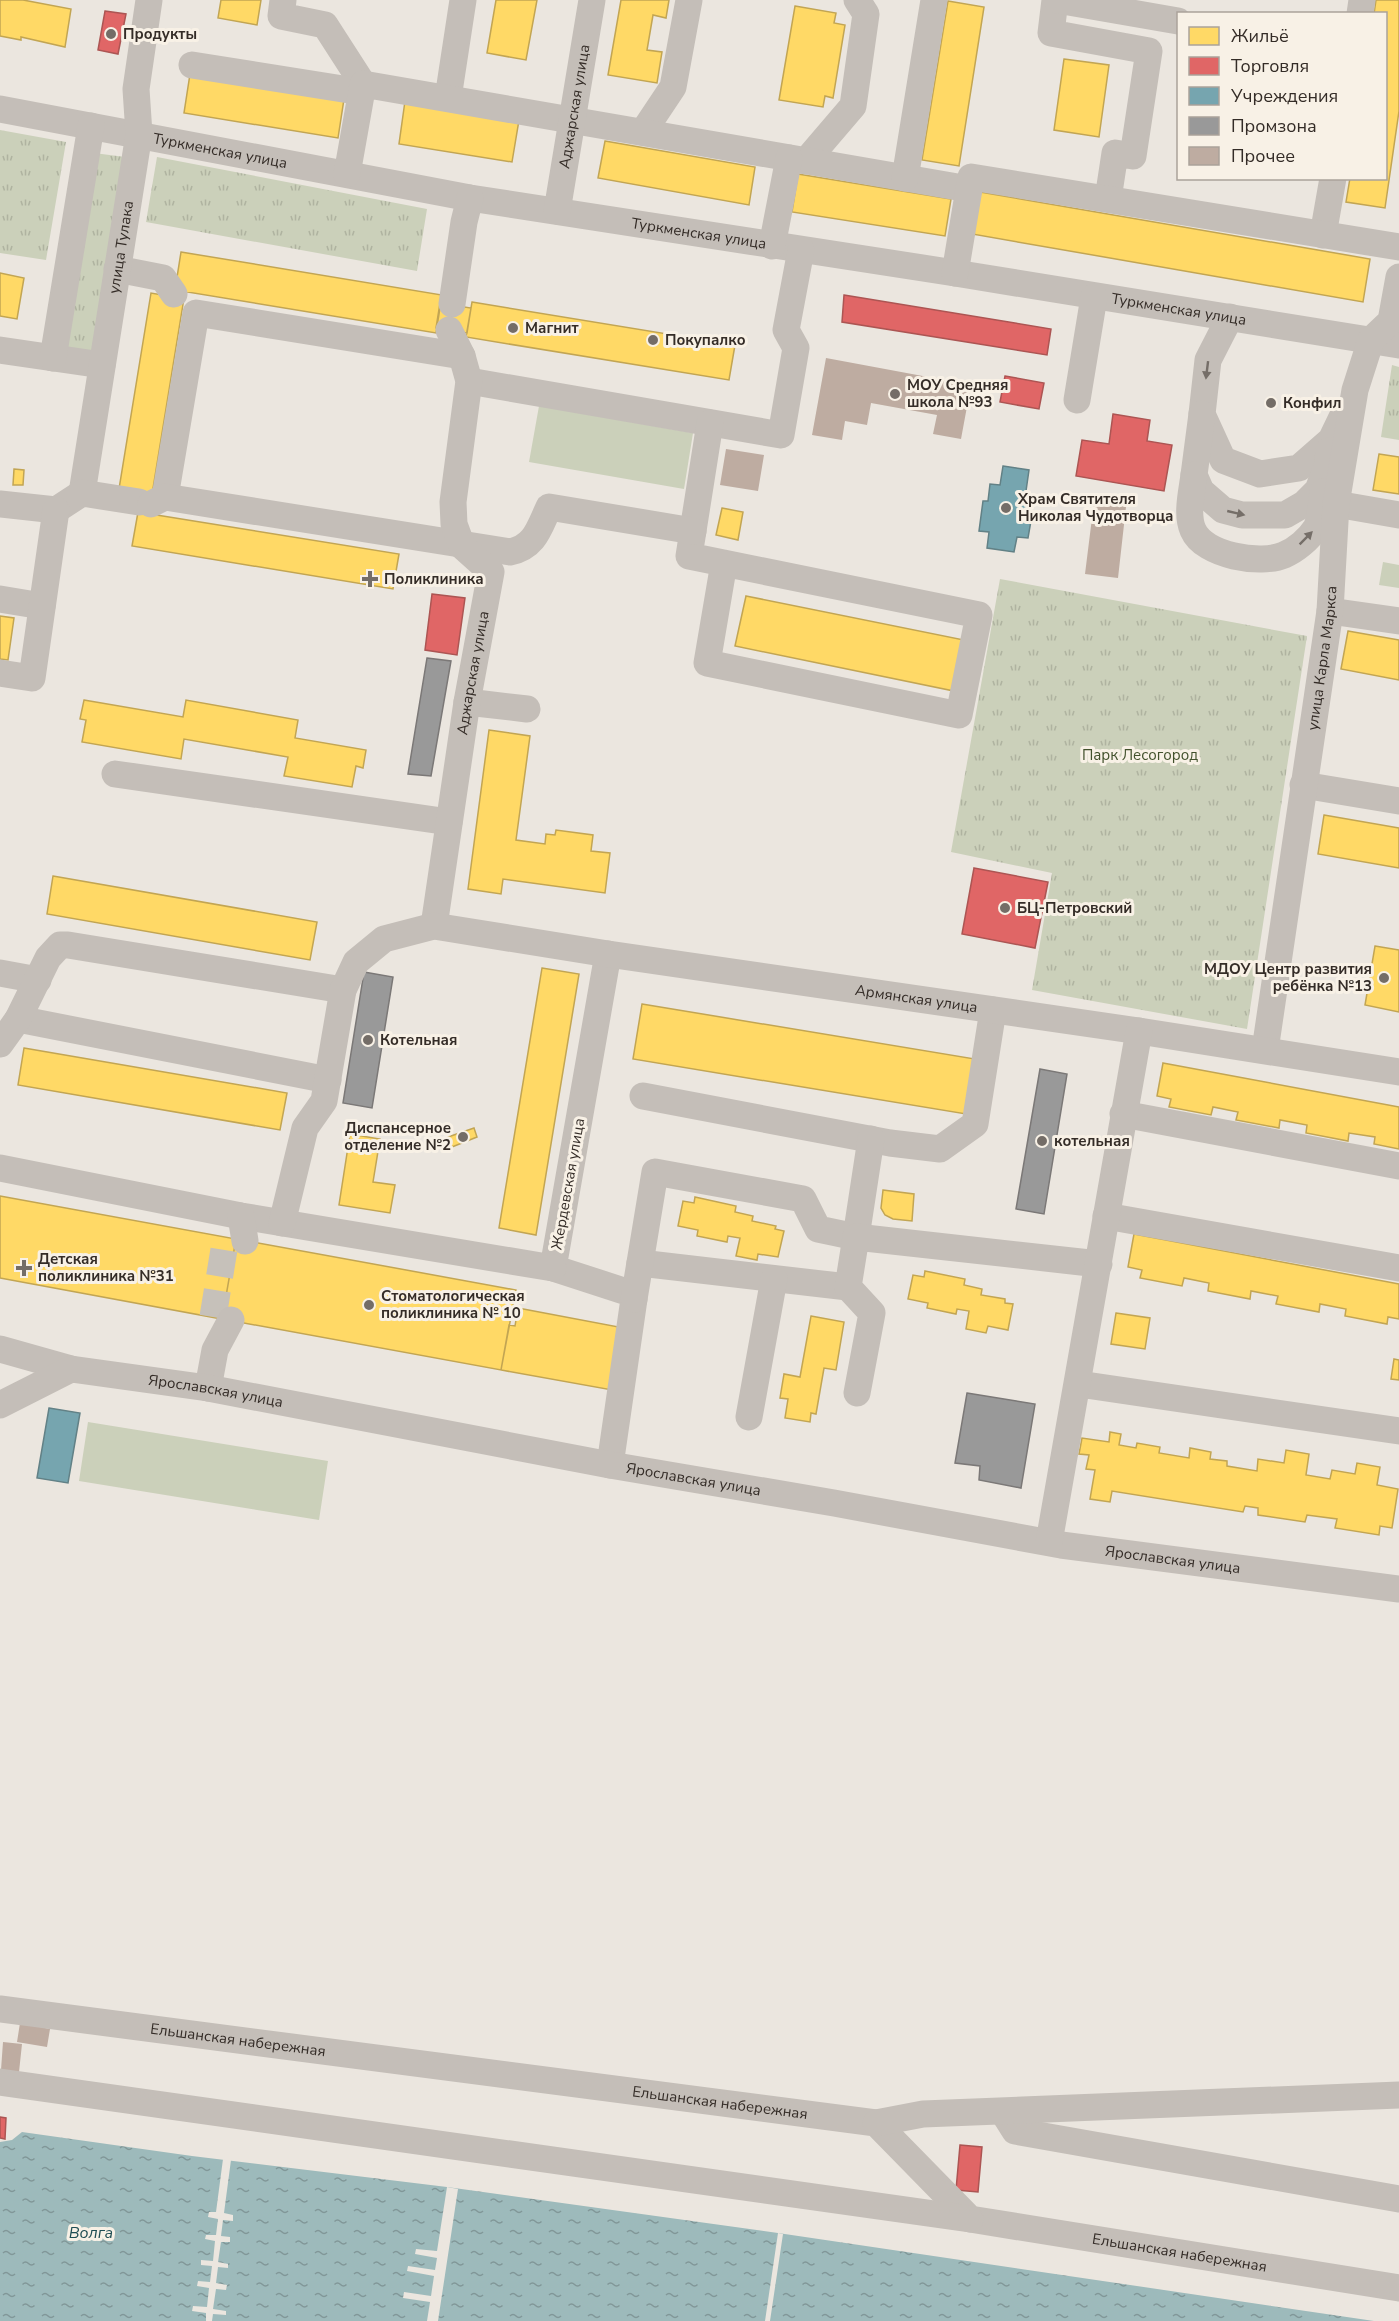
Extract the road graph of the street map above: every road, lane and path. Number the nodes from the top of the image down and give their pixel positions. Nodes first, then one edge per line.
1 (284, 0) edge
2 (463, 0) edge
3 (592, 0) edge
4 (688, 0) edge
5 (857, 0) edge
6 (934, 0) edge
7 (1056, 0) edge
8 (144, 1) edge
9 (1177, 21) edge
10 (192, 65) dead end
11 (362, 88) junction
12 (448, 98) junction
13 (0, 109) edge
14 (573, 119) junction
15 (91, 126) junction
16 (643, 132) junction
17 (139, 134) junction
18 (798, 159) junction
19 (347, 174) junction
20 (905, 178) junction
21 (1333, 180) edge
22 (969, 189) junction
23 (470, 198) junction
24 (1108, 199) junction
25 (557, 211) junction
26 (1323, 235) junction
27 (772, 246) junction
28 (1399, 248) edge
29 (801, 250) junction
30 (117, 269) junction
31 (955, 273) junction
32 (1399, 278) edge
33 (1094, 297) junction
34 (185, 300) junction
35 (1230, 317) junction
36 (1371, 340) junction
37 (1399, 345) edge
38 (0, 350) edge
39 (53, 358) junction
40 (102, 365) junction
41 (466, 368) junction
42 (1355, 390) junction
43 (1077, 400) dead end
44 (1202, 414) junction
45 (710, 423) junction
46 (1330, 440) junction
47 (1327, 467) junction
48 (1194, 475) junction
49 (82, 493) junction
50 (152, 501) junction
51 (0, 504) edge
52 (1336, 504) junction
53 (56, 510) junction
54 (1399, 515) edge
55 (693, 531) junction
56 (462, 546) junction
57 (724, 563) junction
58 (0, 599) edge
59 (42, 606) junction
60 (1330, 611) junction
61 (1399, 621) edge
62 (0, 673) edge
63 (467, 702) junction
64 (527, 709) dead end
65 (115, 774) dead end
66 (1303, 785) junction
67 (1399, 801) edge
68 (449, 822) junction
69 (434, 926) junction
70 (608, 954) junction
71 (0, 973) edge
72 (39, 980) junction
73 (342, 990) junction
74 (993, 1010) junction
75 (18, 1019) junction
76 (1139, 1031) junction
77 (0, 1044) edge
78 (1265, 1050) junction
79 (1399, 1072) edge
80 (328, 1080) junction
81 (643, 1096) dead end
82 (1123, 1114) junction
83 (871, 1138) junction
84 (1399, 1166) edge
85 (0, 1168) edge
86 (1106, 1216) junction
87 (282, 1222) junction
88 (856, 1237) junction
89 (640, 1263) junction
90 (1099, 1264) junction
91 (554, 1268) junction
92 (1399, 1268) edge
93 (774, 1279) junction
94 (848, 1287) junction
95 (634, 1299) junction
96 (222, 1319) tunnel mouth
97 (0, 1349) edge
98 (71, 1369) junction
99 (1079, 1384) junction
100 (208, 1388) junction
101 (857, 1393) dead end
102 (0, 1405) edge
103 (749, 1417) dead end
104 (1399, 1431) edge
105 (610, 1465) junction
106 (1049, 1542) junction
107 (1398, 1584) edge
108 (0, 2009) edge
109 (0, 2082) edge
110 (1399, 2095) edge
111 (1003, 2112) junction
112 (876, 2123) junction
113 (1399, 2199) edge
114 (970, 2218) junction
115 (1399, 2289) edge

1 - 11 street
2 - 12 street
3 - 14 street, Аджарская улица
4 - 16 street
5 - 18 street
6 - 20 street
7 - 9 street
7 - 24 street
8 - 17 street, улица Тулака
10 - 11 street
11 - 12 street
11 - 19 street
12 - 14 street
13 - 15 street, Туркменская улица
14 - 16 street
14 - 25 street, Аджарская улица
15 - 17 street, Туркменская улица
15 - 39 street
16 - 18 street
17 - 19 street, Туркменская улица
17 - 30 street, улица Тулака
18 - 20 street
18 - 27 street
19 - 23 street, Туркменская улица
20 - 22 street
21 - 26 street
22 - 24 street
22 - 31 street
23 - 25 street, Туркменская улица
23 - 41 street
24 - 26 street
25 - 27 street, Туркменская улица
26 - 28 street
27 - 29 street, Туркменская улица
29 - 31 street, Туркменская улица
29 - 45 street
30 - 34 street
30 - 40 street, улица Тулака
31 - 33 street, Туркменская улица
32 - 36 street, улица Карла Маркса
33 - 35 street, Туркменская улица
33 - 43 street
34 - 41 street
34 - 50 street
35 - 36 street, Туркменская улица
35 -> 44 street
36 - 37 street, Туркменская улица
36 - 42 street, улица Карла Маркса
38 - 39 street
39 - 40 street
40 - 49 street, улица Тулака
41 - 45 street
41 - 56 street
42 - 46 street
42 - 52 street, улица Карла Маркса
44 - 46 street
44 - 48 street
45 - 55 street
46 - 47 street
48 -> 47 street
48 -> 47 street
49 - 50 street
49 - 53 street
50 - 56 street
51 - 53 street
52 - 54 street
52 - 60 street, улица Карла Маркса
53 - 59 street
55 - 56 street
55 - 57 street
56 - 63 street, Аджарская улица
57 - 57 street
58 - 59 street
59 - 62 street
60 - 61 street
60 - 66 street, улица Карла Маркса
63 - 64 street
63 - 68 street, Аджарская улица
65 - 68 street
66 - 67 street
66 - 78 street, улица Карла Маркса
68 - 69 street, Аджарская улица
69 - 70 street, Армянская улица
69 - 73 street
70 - 74 street, Армянская улица
70 - 91 street, Жердевская улица
71 - 72 street
72 - 73 street
72 - 75 street
73 - 80 street
74 - 76 street, Армянская улица
74 - 83 street
75 - 77 street
75 - 80 street
76 - 78 street, Армянская улица
76 - 82 street
78 - 79 street, Армянская улица
80 - 87 street
81 - 83 street
82 - 84 street
82 - 86 street
83 - 88 street
85 - 87 street
86 - 90 street
86 - 92 street
87 - 91 street
88 - 89 street
88 - 90 street
88 - 94 street
89 - 93 street
89 - 95 street
90 - 99 street
91 - 95 street, Жердевская улица
93 - 94 street
93 - 103 street
94 - 101 street
95 - 105 street
96 - 100 street
97 - 98 street, Ярославская улица
98 - 100 street, Ярославская улица
98 - 102 street
99 - 104 street
99 - 106 street
100 - 105 street, Ярославская улица
105 - 106 street, Ярославская улица
106 - 107 street, Ярославская улица
108 - 112 street, Ельшанская набережная
109 - 114 street, Ельшанская набережная
110 - 111 street, Ельшанская набережная
111 - 112 street, Ельшанская набережная
111 - 113 street
112 - 114 street
114 - 115 street, Ельшанская набережная

